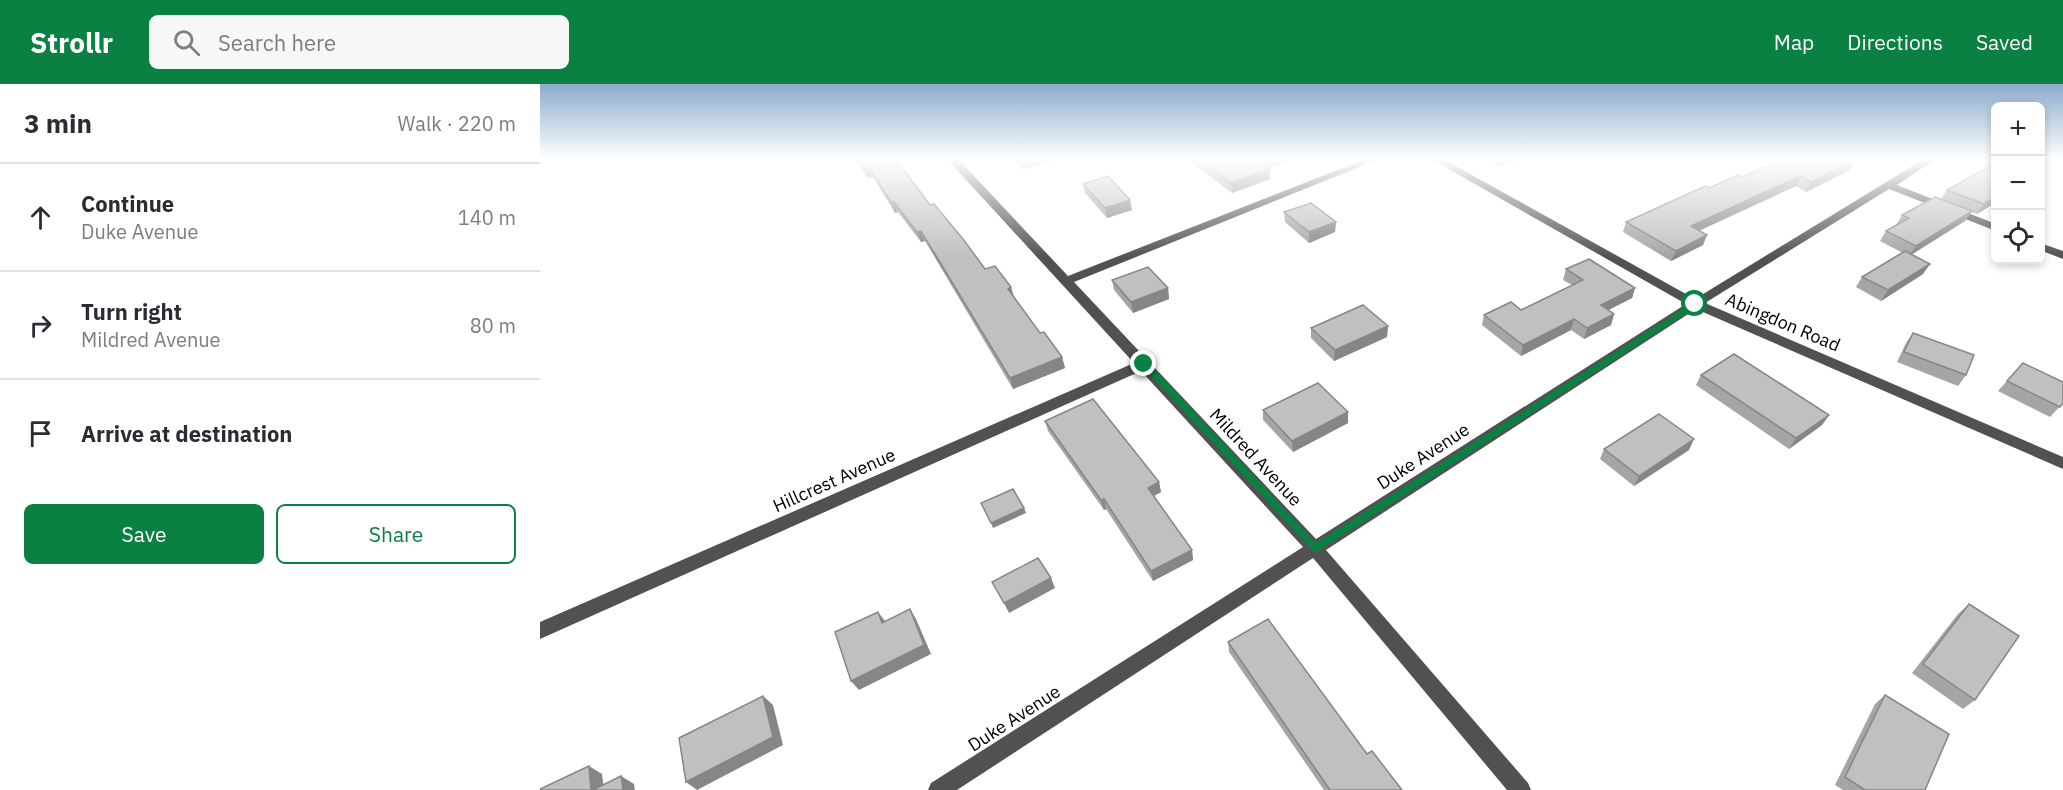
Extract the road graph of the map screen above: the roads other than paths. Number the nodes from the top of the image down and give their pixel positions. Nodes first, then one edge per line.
1 (983, 192) edge
2 (1291, 192) edge
3 (1495, 192) edge
4 (1877, 192) edge
5 (1905, 192) edge
6 (1991, 226) edge
7 (2045, 248) edge
8 (2063, 255) edge
9 (1065, 281) junction
10 (1695, 304) junction
11 (1144, 364) junction
12 (2063, 463) edge
13 (1315, 549) junction
14 (540, 631) edge
15 (939, 790) edge
16 (1521, 790) edge

1 - 9 street, Mildred Avenue
2 - 9 street
3 - 10 street, Abingdon Road
4 - 10 street, Duke Avenue
5 - 6 street
7 - 8 street
9 - 11 street, Mildred Avenue
10 - 12 street, Abingdon Road
10 - 13 street, Duke Avenue
11 - 13 street, Mildred Avenue
11 - 14 street, Hillcrest Avenue
13 - 15 street, Duke Avenue
13 - 16 street, Mildred Avenue

